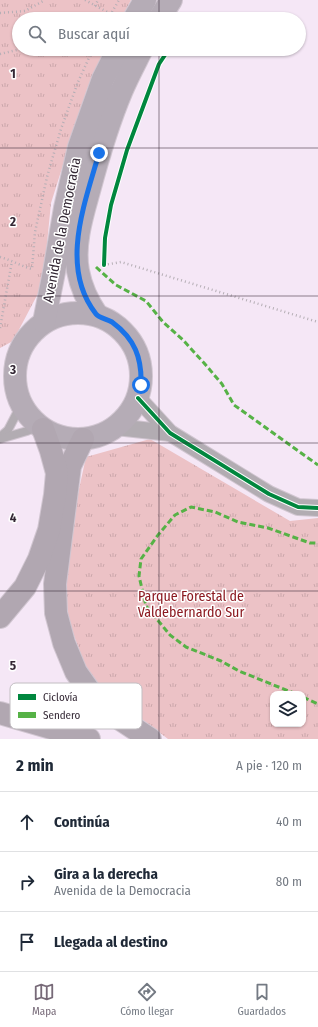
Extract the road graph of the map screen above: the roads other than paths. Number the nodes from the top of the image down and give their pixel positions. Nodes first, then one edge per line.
1 (145, 0) edge
2 (171, 0) edge
3 (138, 12) edge
4 (163, 12) edge
5 (114, 56) edge
6 (139, 56) edge
7 (97, 315) junction
8 (44, 322) junction
9 (22, 344) junction
10 (0, 358) edge
11 (0, 390) edge
12 (138, 398) junction
13 (20, 404) junction
14 (116, 427) junction
15 (40, 428) junction
16 (170, 433) junction
17 (0, 438) edge
18 (83, 439) junction
19 (318, 508) edge
20 (0, 617) edge
21 (84, 683) edge
22 (0, 713) edge
23 (10, 716) edge
24 (55, 729) edge
25 (135, 729) edge
26 (89, 739) edge
27 (150, 739) edge

1 - 3 main road
2 - 4 main road
5 - 8 main road, Avenida de la Democracia
6 - 7 main road, Avenida de la Democracia
7 - 8 main road
7 - 12 main road
8 - 9 main road
9 - 10 main road
9 - 13 main road
11 - 13 main road
12 - 14 main road
12 - 16 street
13 - 15 main road
13 - 17 lane
14 - 16 street
14 - 18 main road
15 - 17 lane
15 - 18 main road
15 - 20 highway
16 - 19 street
18 - 21 highway
22 - 23 highway
24 - 26 highway
25 - 27 highway

